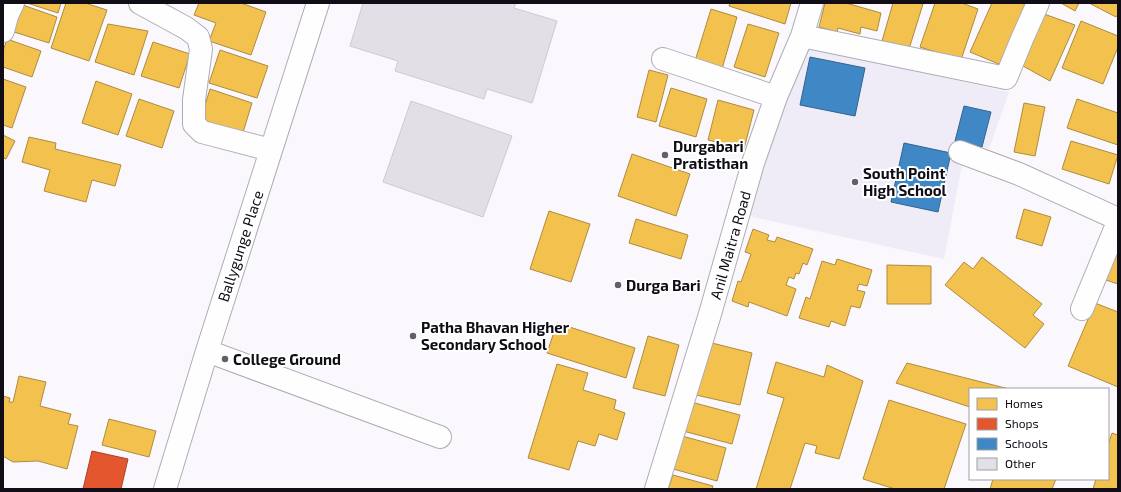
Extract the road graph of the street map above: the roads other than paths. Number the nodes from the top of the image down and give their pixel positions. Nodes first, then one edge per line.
1 (140, 3) edge
2 (318, 3) edge
3 (812, 3) edge
4 (1038, 3) edge
5 (802, 36) junction
6 (663, 60) dead end
7 (776, 97) junction
8 (271, 150) junction
9 (960, 152) dead end
10 (1118, 220) edge
11 (1082, 309) dead end
12 (207, 351) junction
13 (440, 437) dead end
14 (165, 489) edge
15 (656, 489) edge

1 - 8 street
2 - 8 street, Ballygunge Place
3 - 5 street, Anil Maitra Road
4 - 5 street
5 - 7 street, Anil Maitra Road
6 - 7 street
7 - 15 street, Anil Maitra Road
8 - 12 street, Ballygunge Place
9 - 10 street
10 - 11 street
12 - 13 street
12 - 14 street, Ballygunge Place

